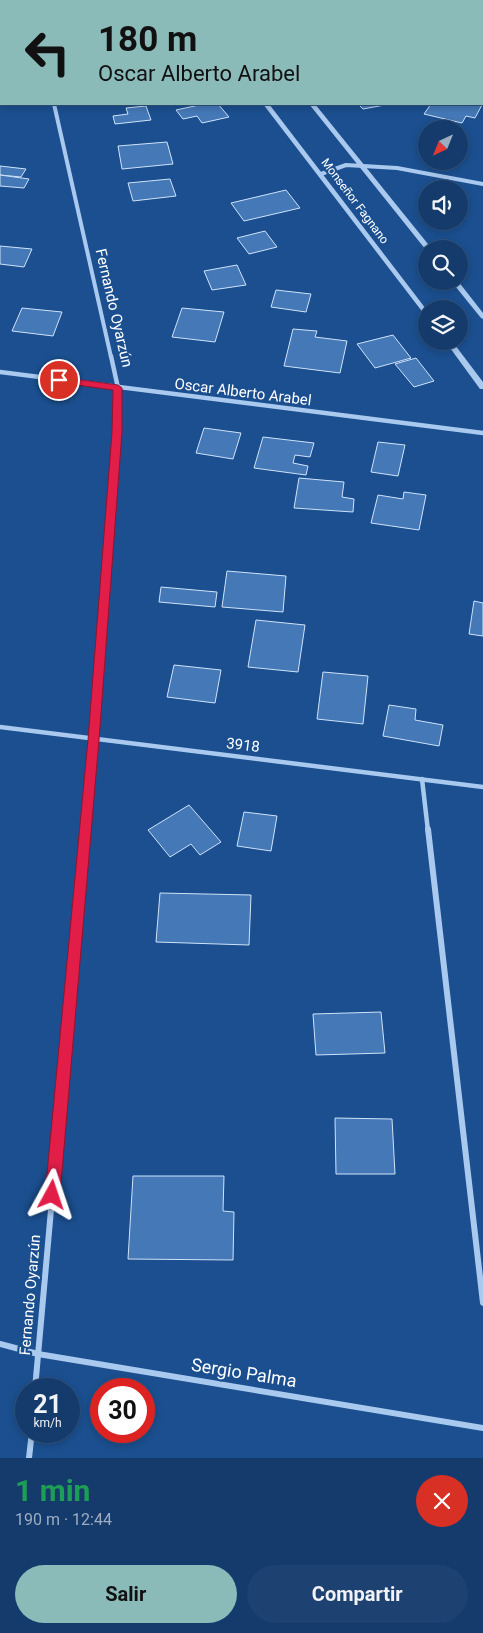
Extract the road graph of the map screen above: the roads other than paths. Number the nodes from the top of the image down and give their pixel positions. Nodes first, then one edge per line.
1 (54, 105) edge
2 (267, 105) edge
3 (313, 105) edge
4 (363, 166) junction
5 (321, 174) junction
6 (483, 184) edge
7 (422, 240) edge
8 (461, 290) edge
9 (418, 302) edge
10 (483, 317) edge
11 (455, 350) edge
12 (0, 372) edge
13 (118, 388) junction
14 (483, 388) edge
15 (483, 433) edge
16 (0, 727) edge
17 (94, 740) junction
18 (422, 779) junction
19 (483, 787) edge
20 (483, 1303) edge
21 (0, 1344) edge
22 (38, 1354) junction
23 (36, 1378) edge
24 (483, 1428) edge
25 (31, 1443) edge
26 (29, 1458) edge

1 - 13 street, Fernando Oyarzún
2 - 5 street, Monseñor Fagnano
3 - 4 street, Monseñor Fagnano
4 - 5 street
4 - 6 street
4 - 7 street, Monseñor Fagnano
5 - 9 street, Monseñor Fagnano
8 - 10 street
11 - 14 street
12 - 13 street, Oscar Alberto Arabel
13 - 15 street, Oscar Alberto Arabel
13 - 17 street, Fernando Oyarzún
16 - 17 street, 3918
17 - 18 street, 3918
17 - 22 street, Fernando Oyarzún
18 - 19 street, 3918
18 - 20 street
21 - 22 street, Sergio Palma
22 - 23 street, Fernando Oyarzún
22 - 24 street, Sergio Palma
25 - 26 street

